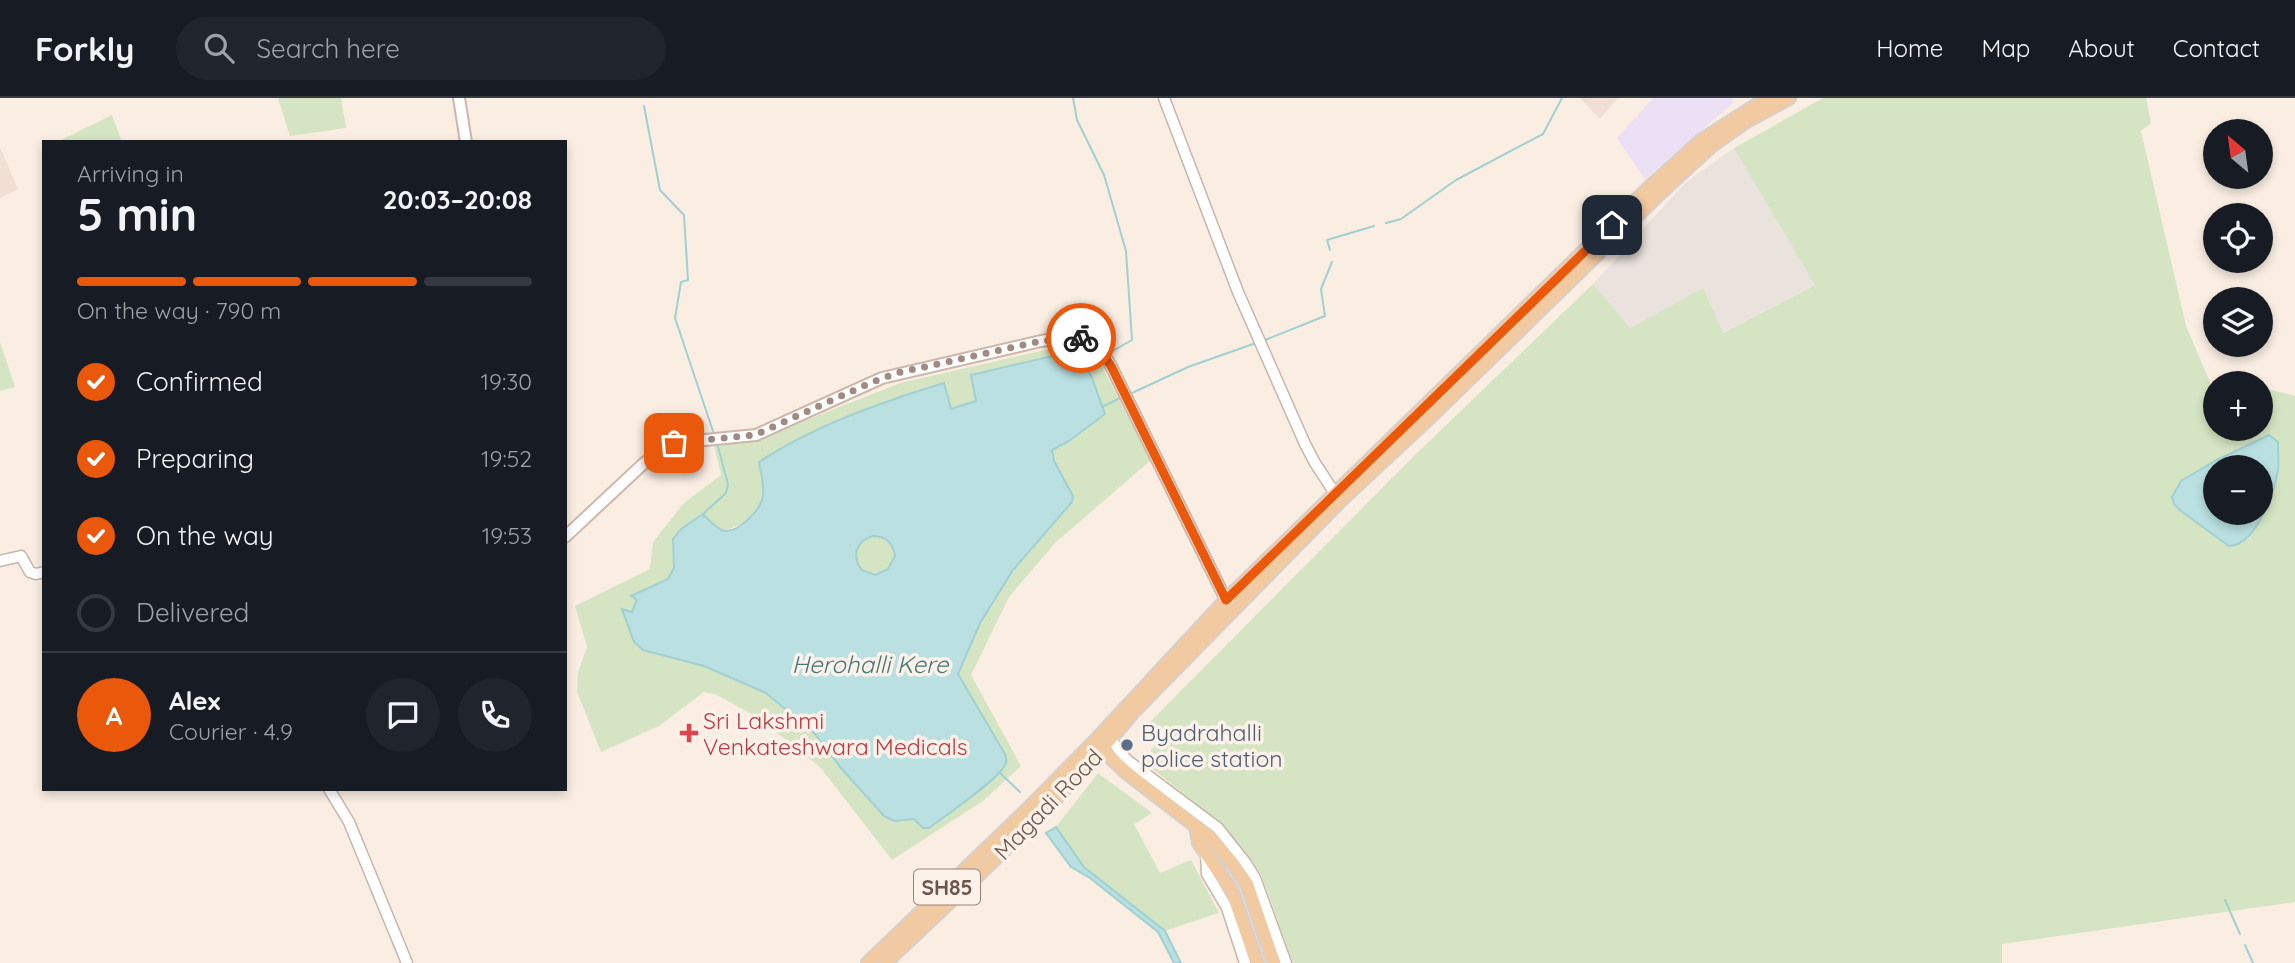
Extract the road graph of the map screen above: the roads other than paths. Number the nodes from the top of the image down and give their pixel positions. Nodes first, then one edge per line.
1 (459, 98) edge
2 (1164, 98) edge
3 (1768, 98) edge
4 (1789, 98) edge
5 (466, 140) edge
6 (1338, 497) junction
7 (567, 535) edge
8 (0, 561) edge
9 (42, 572) edge
10 (1230, 604) junction
11 (1104, 742) junction
12 (330, 791) edge
13 (1032, 814) junction
14 (1196, 826) junction
15 (1206, 853) junction
16 (407, 963) edge
17 (868, 963) edge
18 (885, 963) edge
19 (1245, 963) edge
20 (1257, 963) edge
21 (1275, 963) edge
22 (1286, 963) edge

1 - 5 main road
2 - 6 street
3 - 6 main road, Magadi Road / SH85
4 - 6 main road, Magadi Road / SH85
6 - 10 main road, Magadi Road / SH85
7 - 10 main road
8 - 9 street
10 - 11 main road, Magadi Road / SH85
11 - 13 main road, Magadi Road / SH85
11 - 14 main road
11 - 22 street
12 - 16 street
13 - 17 main road, Magadi Road / SH85
13 - 18 main road, Magadi Road / SH85
14 - 15 main road
14 - 21 main road
15 - 19 street
15 - 20 main road

